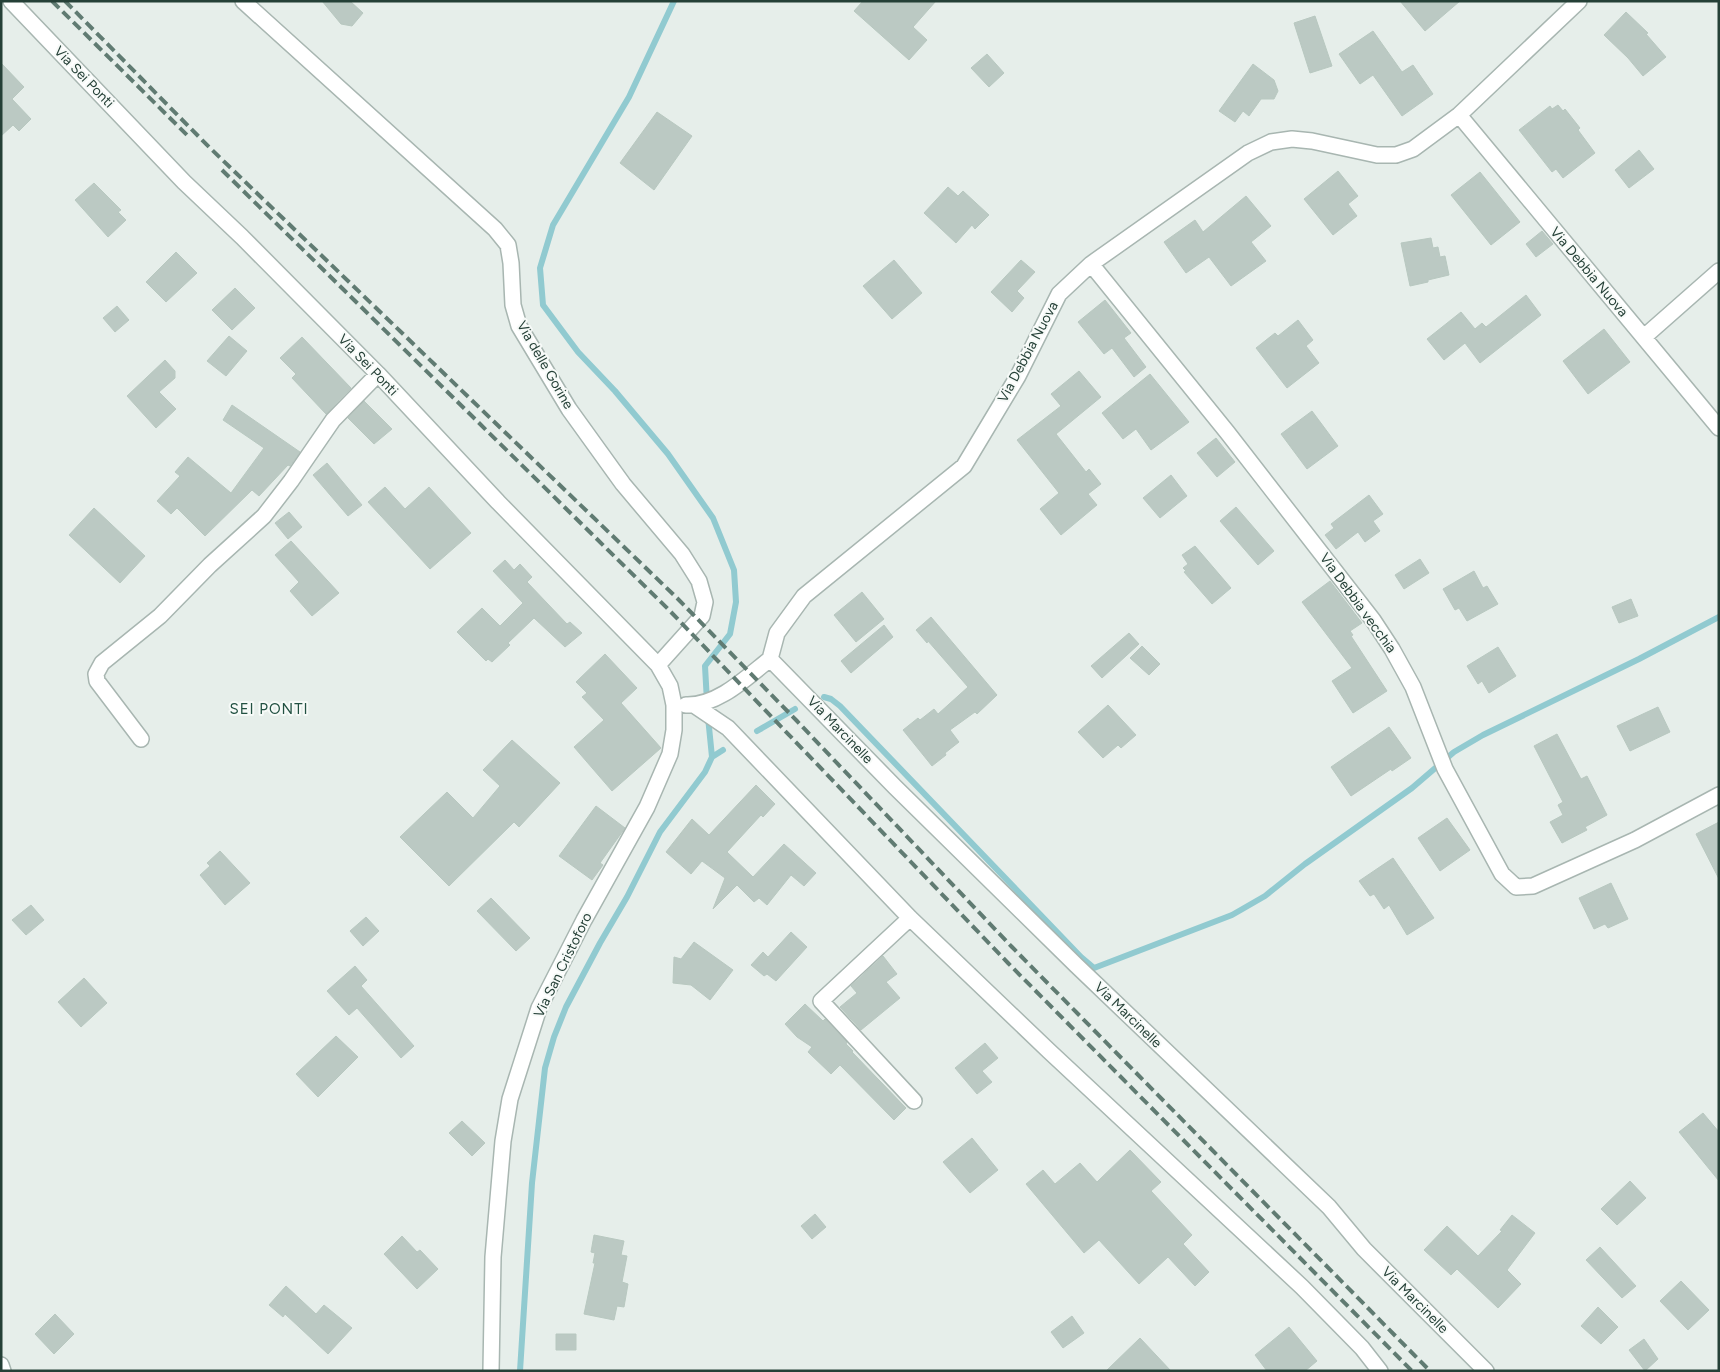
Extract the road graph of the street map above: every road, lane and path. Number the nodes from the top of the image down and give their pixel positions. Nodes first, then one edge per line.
1 (11, 1) edge
2 (243, 1) edge
3 (1579, 1) edge
4 (1459, 115) junction
5 (1091, 264) junction
6 (1719, 271) edge
7 (1644, 338) junction
8 (378, 374) junction
9 (1719, 428) edge
10 (770, 659) junction
11 (658, 665) junction
12 (674, 705) junction
13 (694, 705) junction
14 (141, 738) dead end
15 (670, 754) joint
16 (1719, 795) edge
17 (910, 918) junction
18 (914, 1101) dead end
19 (1, 1365) edge
20 (3, 1371) edge
21 (490, 1371) edge
22 (1380, 1371) edge
23 (1486, 1371) edge

1 - 8 street, Via Sei Ponti
2 - 11 street, Via delle Gorine
3 - 4 street, Via Debbia Nuova
4 - 5 street, Via Debbia Nuova
4 - 7 street, Via Debbia Nuova
5 - 10 street, Via Debbia Nuova
5 - 16 street, Via Debbia vecchia
6 - 7 street
7 - 9 street, Via Debbia Nuova
8 - 11 street, Via Sei Ponti
8 - 14 street
10 - 13 street
10 - 23 street, Via Marcinelle
11 - 12 street, Via Sei Ponti
12 - 13 street
12 - 15 street, Via Sei Ponti
13 - 17 street
15 - 21 street, Via San Cristoforo
17 - 18 street
17 - 22 street
19 - 20 street

